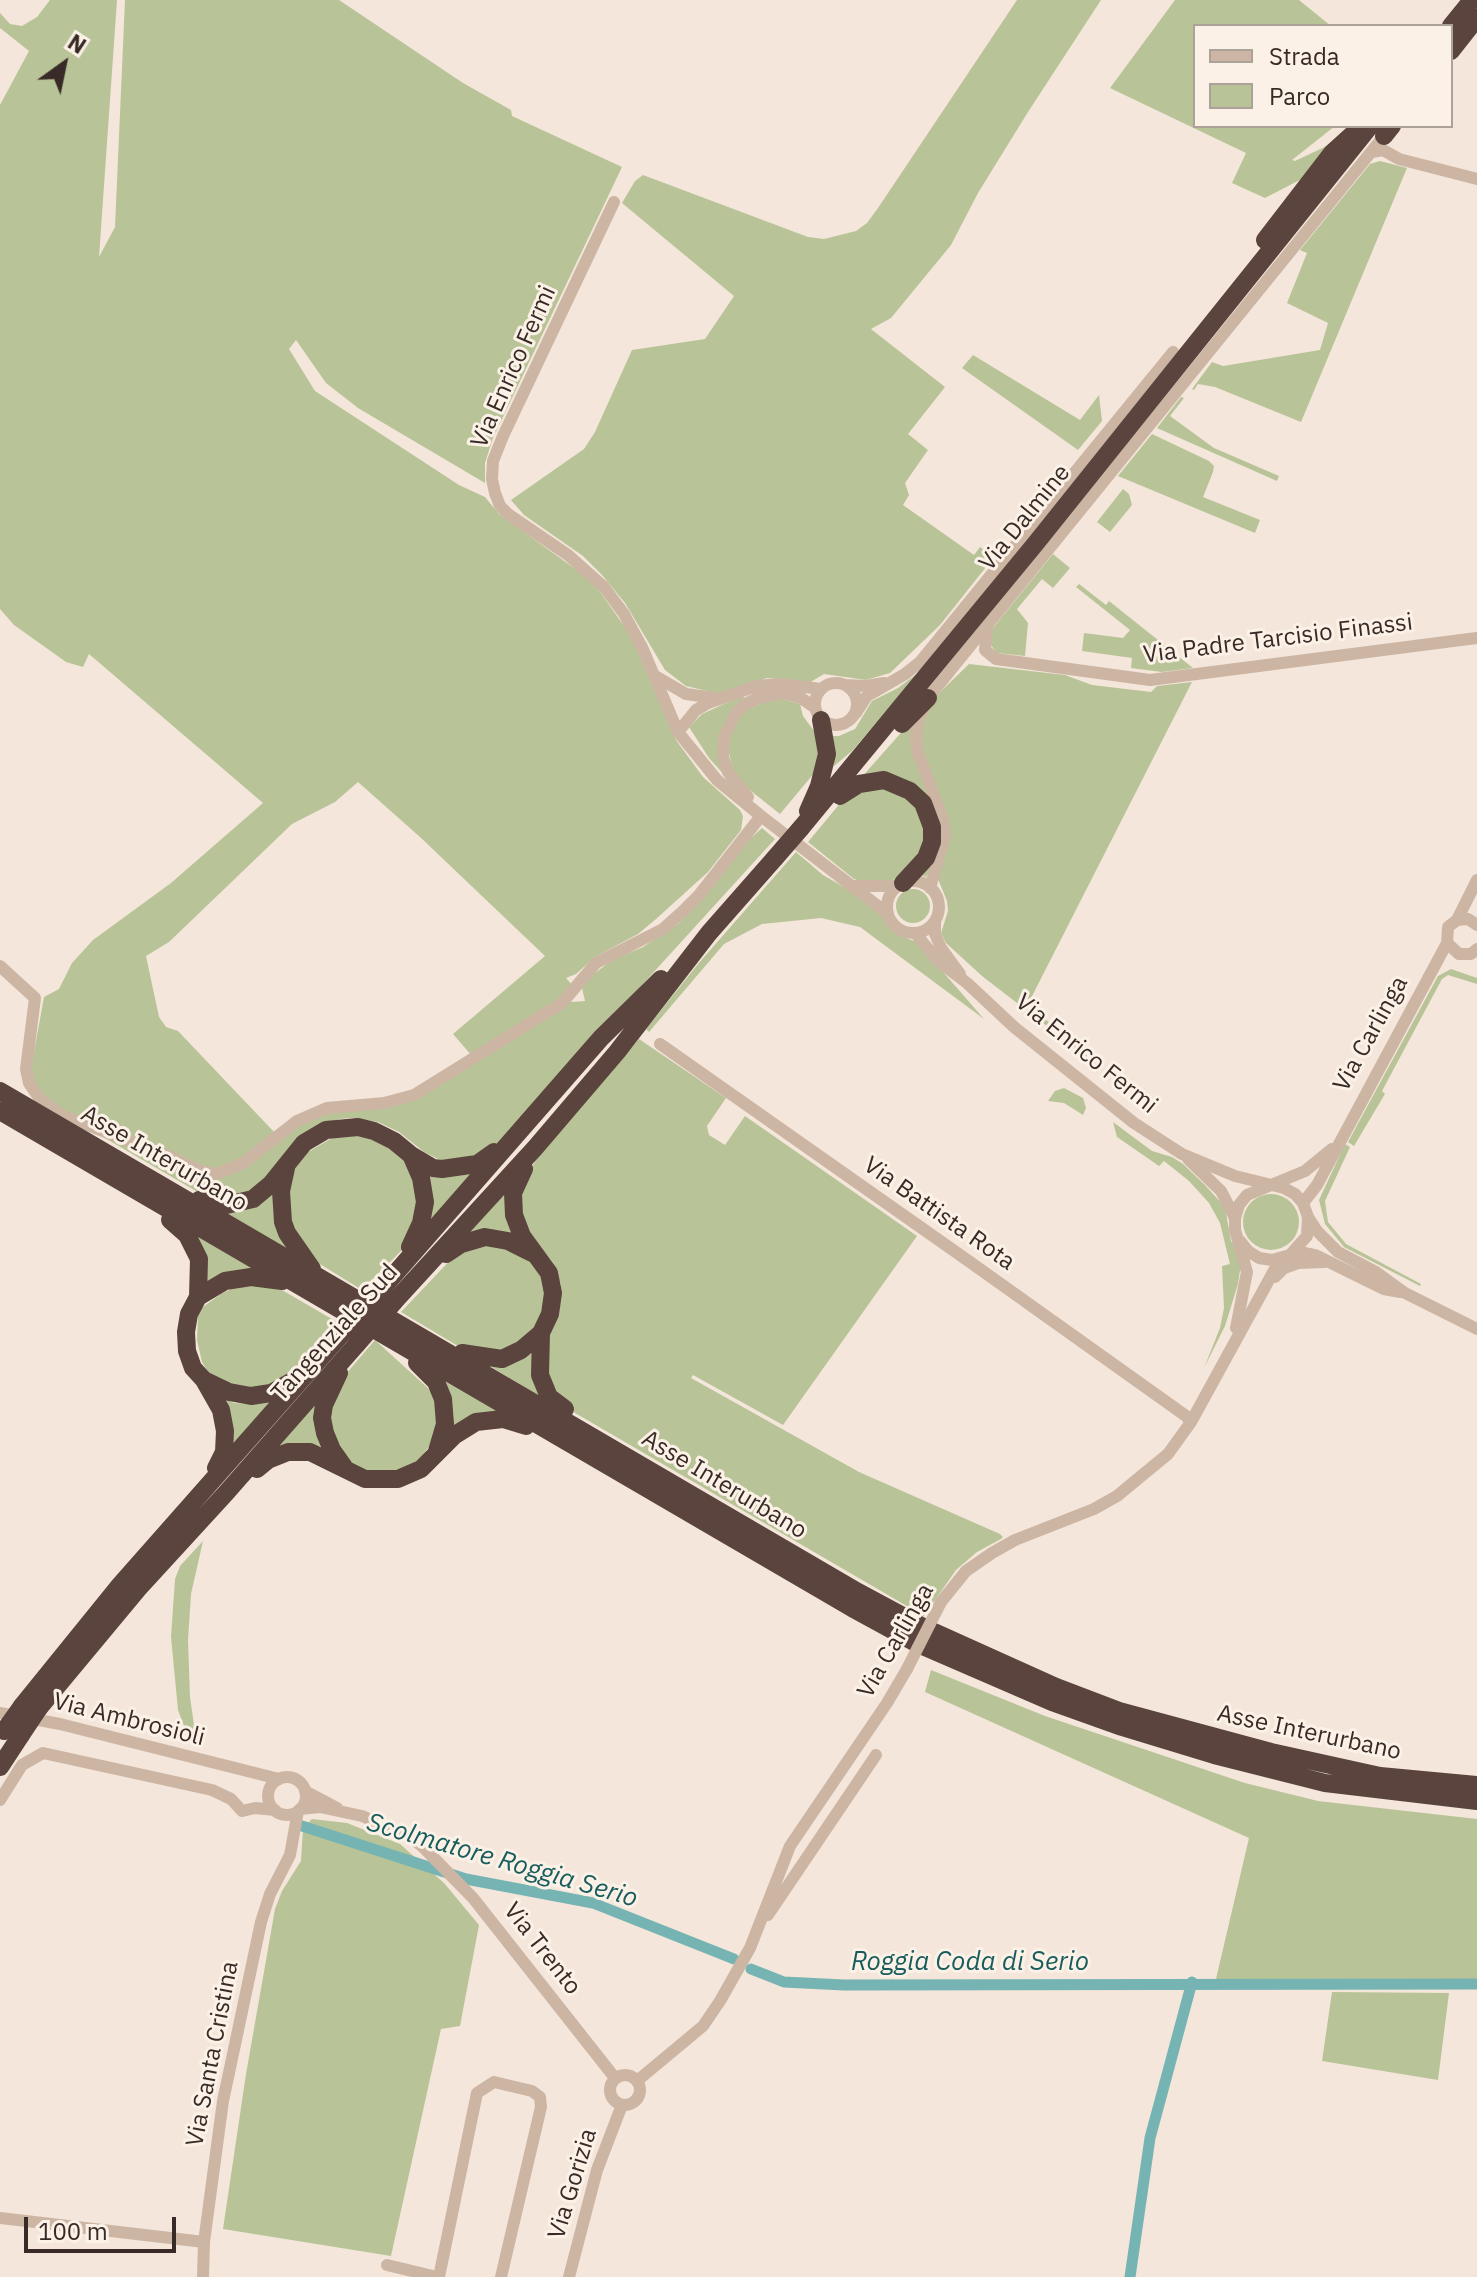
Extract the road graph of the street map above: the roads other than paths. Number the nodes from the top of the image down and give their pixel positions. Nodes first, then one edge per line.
1 (1472, 0) edge
2 (1477, 18) edge
3 (1453, 24) edge
4 (1453, 48) edge
5 (1358, 128) edge
6 (1383, 135) edge
7 (1477, 179) edge
8 (614, 202) dead end
9 (1173, 352) joint
10 (997, 613) junction
11 (1477, 638) edge
12 (655, 676) junction
13 (895, 679) junction
14 (846, 685) junction
15 (821, 689) junction
16 (722, 698) junction
17 (928, 698) junction
18 (856, 713) junction
19 (818, 714) junction
20 (678, 732) junction
21 (840, 796) junction
22 (761, 816) junction
23 (801, 828) junction
24 (1477, 880) edge
25 (900, 885) junction
26 (855, 886) junction
27 (930, 888) junction
28 (887, 913) junction
29 (1457, 920) junction
30 (935, 922) junction
31 (1477, 925) edge
32 (709, 933) junction
33 (916, 934) junction
34 (1447, 943) junction
35 (1475, 953) edge
36 (0, 966) edge
37 (967, 983) junction
38 (660, 1044) dead end
39 (0, 1091) edge
40 (0, 1111) edge
41 (535, 1114) junction
42 (1335, 1147) junction
43 (535, 1148) junction
44 (1182, 1154) junction
45 (411, 1155) junction
46 (287, 1163) junction
47 (127, 1175) junction
48 (1272, 1186) junction
49 (1303, 1203) junction
50 (1308, 1217) junction
51 (1235, 1218) junction
52 (1240, 1241) junction
53 (1290, 1254) junction
54 (537, 1256) junction
55 (1331, 1262) junction
56 (316, 1275) junction
57 (293, 1282) junction
58 (1267, 1285) junction
59 (1405, 1293) junction
60 (198, 1297) junction
61 (386, 1297) junction
62 (1477, 1329) edge
63 (541, 1333) junction
64 (383, 1335) junction
65 (357, 1344) junction
66 (1232, 1345) junction
67 (451, 1353) junction
68 (309, 1371) junction
69 (204, 1380) junction
70 (1191, 1422) junction
71 (571, 1423) junction
72 (551, 1432) junction
73 (434, 1457) junction
74 (344, 1467) junction
75 (205, 1489) junction
76 (226, 1493) junction
77 (30, 1707) junction
78 (6, 1729) edge
79 (876, 1755) dead end
80 (0, 1767) edge
81 (246, 1772) junction
82 (279, 1779) junction
83 (1477, 1785) edge
84 (305, 1791) junction
85 (0, 1800) edge
86 (1477, 1801) edge
87 (274, 1805) junction
88 (299, 1810) junction
89 (343, 1811) junction
90 (291, 1845) junction
91 (759, 1927) junction
92 (740, 1967) joint
93 (615, 2078) junction
94 (637, 2081) junction
95 (622, 2105) junction
96 (0, 2218) edge
97 (204, 2242) junction
98 (387, 2265) dead end
99 (203, 2277) edge
100 (438, 2277) edge
101 (501, 2277) edge
102 (569, 2277) edge

1 - 3 highway
2 - 4 highway
5 - 9 highway
6 - 7 street
6 - 10 street
6 - 23 highway, Via Dalmine
8 - 12 street, Via Enrico Fermi
9 - 13 street
10 - 11 street, Via Padre Tarcisio Finassi
10 - 17 street
12 - 16 street
12 - 20 street, Via Enrico Fermi
13 - 14 street
13 - 18 street
14 - 15 street
14 - 18 street
15 - 16 street
15 - 19 street
16 - 20 street
17 - 21 highway
17 - 27 street
18 - 19 street
19 - 22 street
19 - 23 highway
20 - 22 street, Via Enrico Fermi
21 - 23 highway
21 - 25 highway
22 - 26 street, Via Enrico Fermi
22 - 36 street
23 - 32 highway, Via Dalmine, bridge
24 - 29 street, Via Carlinga
25 - 26 street
25 - 27 street
25 - 28 street
26 - 28 street, Via Enrico Fermi
27 - 30 street, Via Enrico Fermi
28 - 33 street, Via Enrico Fermi
29 - 31 street
29 - 34 street, Via Carlinga
30 - 33 street
30 - 37 street, Via Enrico Fermi
32 - 41 highway, Tangenziale Sud
32 - 43 highway, Tangenziale Sud
33 - 37 street, Via Enrico Fermi
34 - 35 street
34 - 42 street, Via Carlinga
37 - 44 street, Via Enrico Fermi
38 - 70 street, Via Battista Rota
39 - 47 highway, Asse Interurbano
40 - 47 highway, Asse Interurbano
41 - 45 highway
41 - 61 highway, Tangenziale Sud
42 - 48 street, Via Carlinga
42 - 49 street, Via Carlinga
43 - 54 highway
43 - 61 highway, Tangenziale Sud
44 - 48 street, Via Enrico Fermi
44 - 51 street, Via Enrico Fermi
45 - 46 highway
45 - 61 highway
46 - 47 highway
46 - 56 highway
47 - 56 highway, Asse Interurbano
47 - 57 highway, Asse Interurbano
47 - 60 highway
48 - 49 street
48 - 51 street, Via Carlinga
49 - 50 street
50 - 53 street, Via Carlinga
50 - 59 street
51 - 52 street, Via Carlinga
52 - 53 street
52 - 66 street, Via Carlinga
53 - 55 street
53 - 58 street, Via Carlinga
54 - 61 highway
54 - 63 highway
55 - 58 street, Via Carlinga
55 - 59 street
56 - 67 highway, Asse Interurbano
57 - 60 highway
57 - 64 highway, Asse Interurbano
58 - 66 street, Via Carlinga
59 - 62 street
60 - 69 highway
61 - 65 highway, Tangenziale Sud, bridge
61 - 68 highway, Tangenziale Sud, bridge
63 - 67 highway
63 - 71 highway
64 - 72 highway, Asse Interurbano
64 - 73 highway
65 - 74 highway
65 - 76 highway, Tangenziale Sud
66 - 70 street, Via Carlinga
67 - 71 highway, Asse Interurbano
68 - 69 highway
68 - 75 highway, Tangenziale Sud
69 - 75 highway
70 - 91 street, Via Carlinga, bridge
71 - 83 highway, Asse Interurbano
72 - 73 highway
72 - 86 highway, Asse Interurbano
73 - 74 highway
74 - 76 highway
75 - 77 highway, Tangenziale Sud
76 - 77 highway, Tangenziale Sud
77 - 78 highway, Tangenziale Sud, bridge
78 - 80 highway, Tangenziale Sud
78 - 81 street, Via Ambrosioli
79 - 91 street
81 - 82 street, Via Ambrosioli
81 - 87 street
82 - 84 street
82 - 87 street
84 - 88 street
84 - 89 street, Via Trento
85 - 87 street
87 - 88 street
87 - 90 street
88 - 89 street, Via Trento
88 - 90 street, Via Santa Cristina
89 - 93 street, Via Trento
90 - 97 street, Via Santa Cristina
91 - 92 street, Via Carlinga
92 - 94 street, Via Gorizia
93 - 94 street
93 - 95 street, Via Gorizia
94 - 95 street, Via Gorizia
95 - 102 street, Via Gorizia
96 - 97 street
97 - 99 street, Via Santa Cristina
98 - 100 street
100 - 101 street

